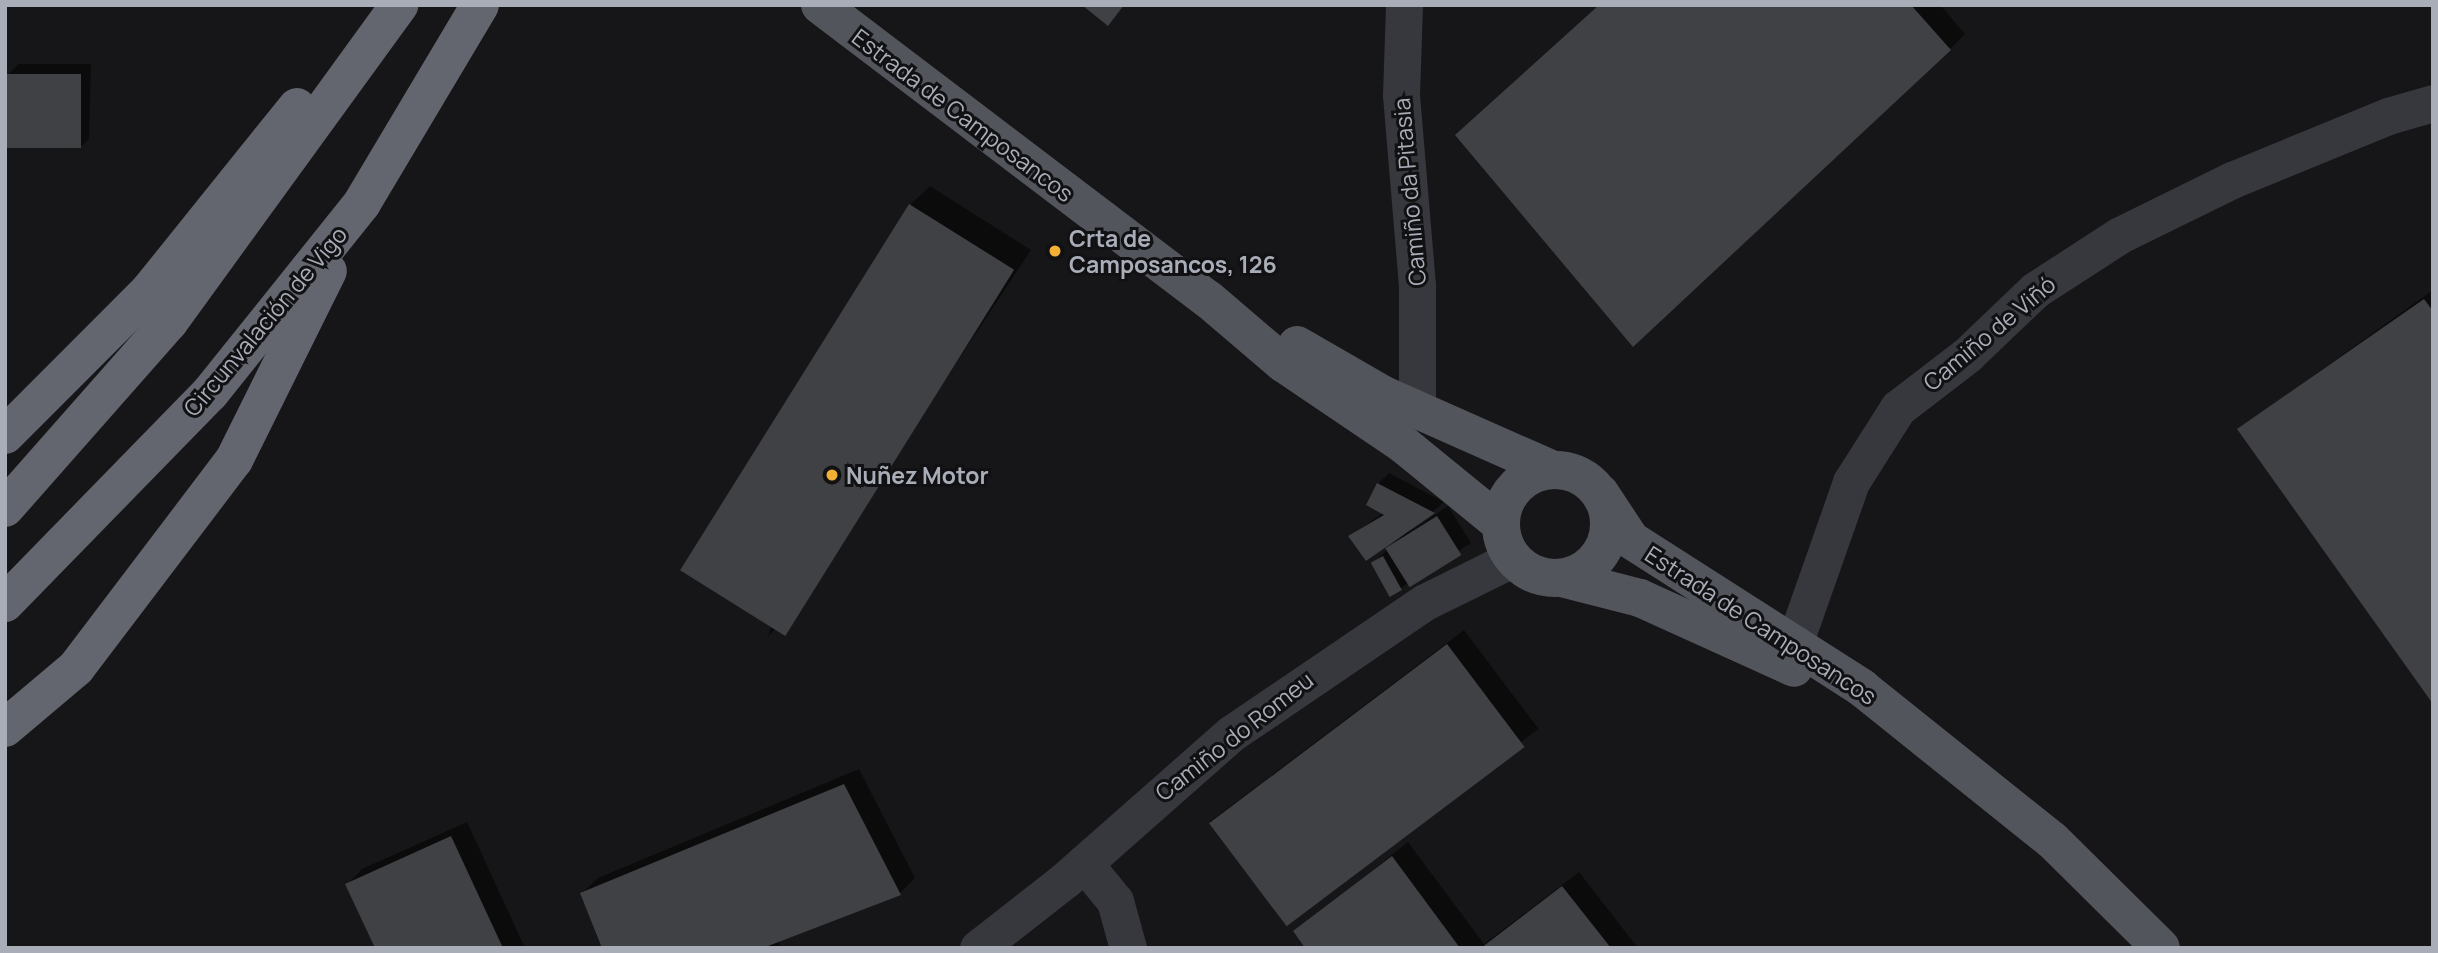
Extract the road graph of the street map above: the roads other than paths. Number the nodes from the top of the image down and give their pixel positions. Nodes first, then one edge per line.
1 (480, 5) edge
2 (820, 5) edge
3 (1404, 5) edge
4 (391, 18) edge
5 (2433, 103) edge
6 (362, 203) junction
7 (1208, 299) junction
8 (1418, 394) junction
9 (5, 435) edge
10 (1552, 470) junction
11 (1600, 494) junction
12 (5, 508) edge
13 (1508, 541) junction
14 (1562, 578) junction
15 (5, 603) edge
16 (1794, 644) junction
17 (5, 728) edge
18 (1933, 748) junction
19 (1083, 863) junction
20 (978, 948) edge
21 (1128, 948) edge
22 (2161, 948) edge

1 - 6 highway, Circunvalación de Vigo
2 - 7 main road, Estrada de Camposancos
3 - 8 street, Camiño da Pitasia
4 - 9 highway
4 - 12 highway
5 - 16 street, Camiño de Viñó
6 - 15 highway, Circunvalación de Vigo
6 - 17 highway
7 - 8 main road, Estrada de Camposancos
7 - 13 main road, Estrada de Camposancos
8 - 10 main road, Estrada de Camposancos
10 - 11 main road, Estrada de Camposancos
10 - 13 main road
11 - 14 main road
11 - 16 main road, Estrada de Camposancos
13 - 14 main road, Estrada de Camposancos
13 - 19 street, Camiño do Romeu
14 - 18 main road, Estrada de Camposancos
16 - 18 main road, Estrada de Camposancos
18 - 22 main road, Estrada de Camposancos
19 - 20 street, Camiño do Romeu
19 - 21 street

